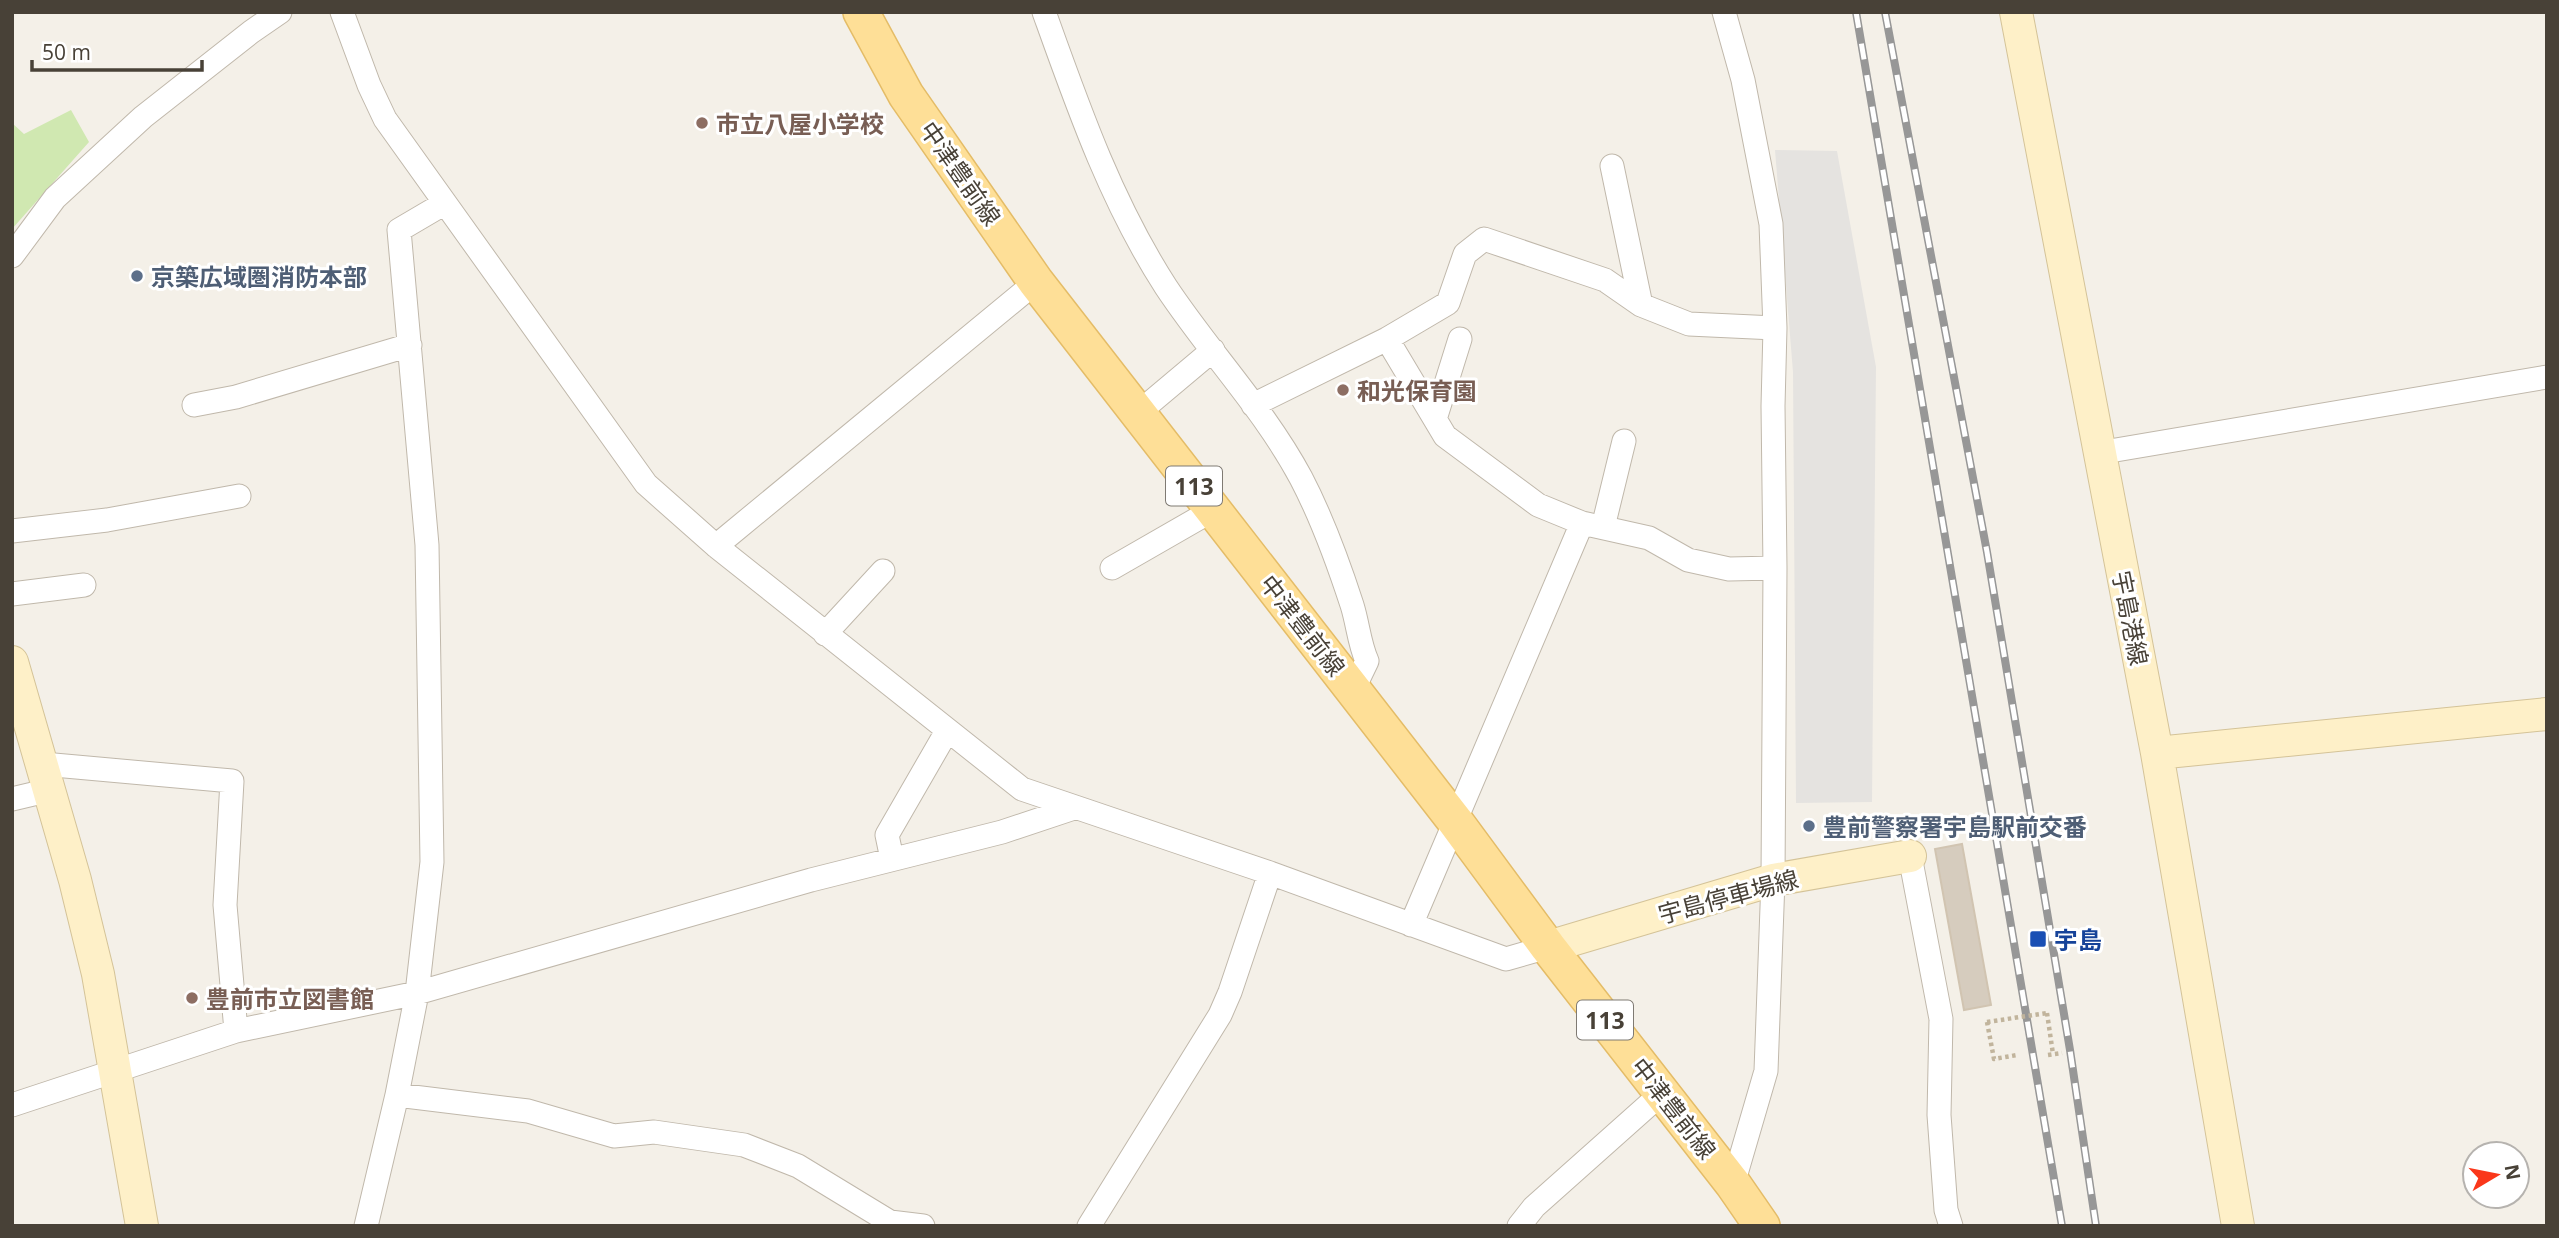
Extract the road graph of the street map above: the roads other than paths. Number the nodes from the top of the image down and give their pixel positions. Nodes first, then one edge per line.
1 (280, 12) edge
2 (342, 12) edge
3 (861, 12) edge
4 (1044, 12) edge
5 (1724, 12) edge
6 (2016, 12) edge
7 (1612, 166) dead end
8 (445, 203) junction
9 (12, 256) edge
10 (1036, 282) junction
11 (1642, 304) junction
12 (1775, 328) junction
13 (1387, 339) junction
14 (1460, 339) dead end
15 (410, 345) junction
16 (1213, 351) junction
17 (2547, 377) edge
18 (194, 405) dead end
19 (1253, 405) junction
20 (1138, 413) junction
21 (1435, 419) junction
22 (1624, 442) dead end
23 (2098, 453) junction
24 (239, 496) dead end
25 (1213, 510) junction
26 (1592, 525) junction
27 (12, 531) edge
28 (716, 546) junction
29 (1112, 568) dead end
30 (1775, 568) junction
31 (883, 571) dead end
32 (84, 585) dead end
33 (12, 594) edge
34 (825, 634) junction
35 (12, 662) edge
36 (1353, 690) junction
37 (2547, 714) edge
38 (947, 732) junction
39 (2157, 753) junction
40 (46, 777) junction
41 (12, 799) edge
42 (1074, 808) junction
43 (1455, 821) junction
44 (1910, 856) joint
45 (892, 859) junction
46 (1270, 873) junction
47 (1773, 880) junction
48 (1410, 925) junction
49 (1548, 947) junction
50 (417, 993) junction
51 (236, 1031) junction
52 (116, 1071) junction
53 (1662, 1093) junction
54 (397, 1095) junction
55 (12, 1105) edge
56 (1733, 1184) junction
57 (142, 1226) edge
58 (366, 1226) edge
59 (923, 1226) edge
60 (1089, 1226) edge
61 (1518, 1226) edge
62 (1762, 1226) edge
63 (1951, 1226) edge
64 (2238, 1226) edge

1 - 9 street
2 - 8 street
3 - 10 main road, 中津豊前線 / 113
4 - 16 street
5 - 12 street
6 - 23 main road, 宇島港線
7 - 11 street
8 - 15 street
8 - 28 street
10 - 20 main road, 中津豊前線 / 113
10 - 28 street
11 - 12 street
11 - 13 street
12 - 30 street
13 - 19 street
13 - 21 street
14 - 21 street
15 - 18 street
15 - 50 street
16 - 19 street
16 - 20 street
17 - 23 street
19 - 36 street
20 - 25 main road, 中津豊前線 / 113
21 - 26 street
22 - 26 street
23 - 39 main road, 宇島港線
24 - 27 street
25 - 29 street
25 - 36 main road, 中津豊前線 / 113
26 - 30 street
26 - 43 street
28 - 34 street
30 - 47 street
31 - 34 street
32 - 33 street
34 - 38 street
35 - 40 main road
36 - 43 main road, 中津豊前線 / 113
37 - 39 main road
38 - 42 street
38 - 45 street
39 - 64 main road, 宇島港線
40 - 41 street
40 - 51 street
40 - 52 main road
42 - 45 street
42 - 46 street
43 - 48 street
43 - 49 main road, 中津豊前線 / 113
44 - 47 main road, 宇島停車場線
44 - 63 street
45 - 50 street
46 - 48 street
46 - 60 street
47 - 49 main road, 宇島停車場線
47 - 56 street
48 - 49 street
49 - 53 main road, 中津豊前線 / 113
50 - 51 street
50 - 54 street
51 - 52 street
52 - 55 street
52 - 57 main road
53 - 56 main road, 中津豊前線 / 113
53 - 61 street
54 - 58 street
54 - 59 street
56 - 62 main road, 中津豊前線 / 113

